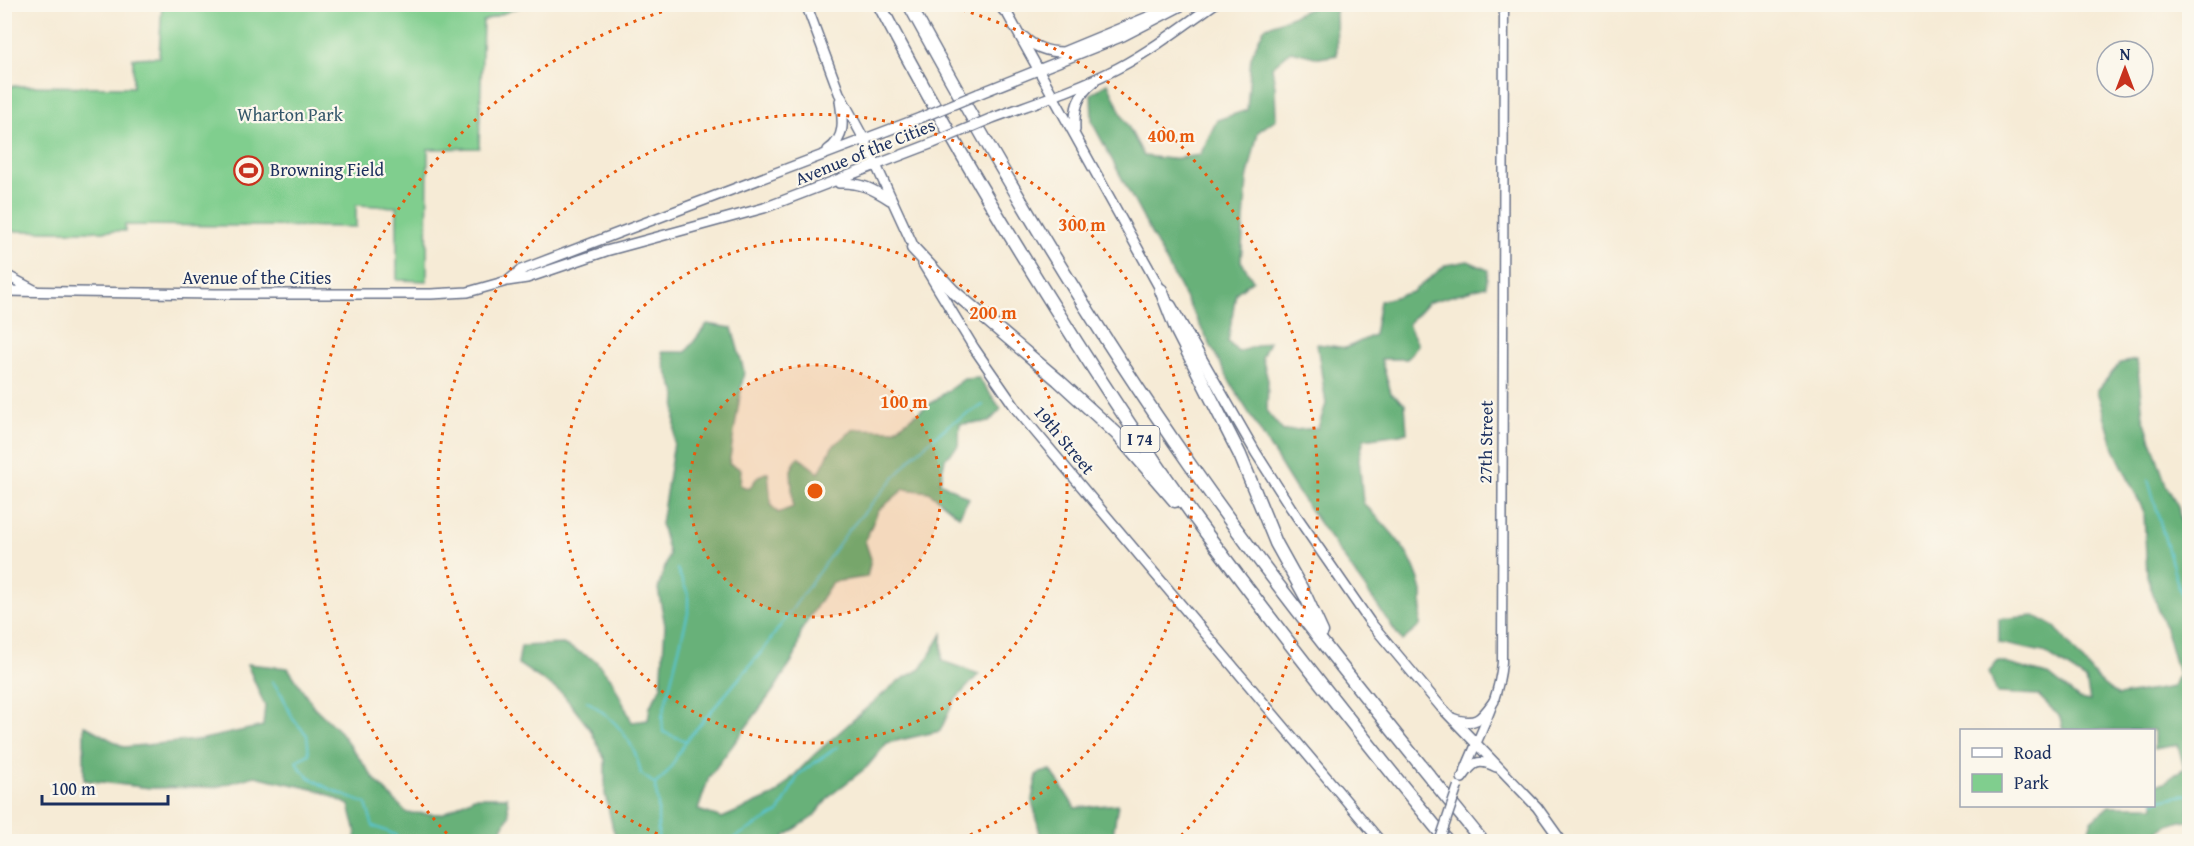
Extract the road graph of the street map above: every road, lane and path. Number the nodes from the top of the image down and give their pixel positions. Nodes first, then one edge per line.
1 (806, 4) edge
2 (879, 4) edge
3 (909, 4) edge
4 (1179, 4) edge
5 (1185, 4) edge
6 (1214, 4) edge
7 (1504, 4) edge
8 (1002, 6) edge
9 (1012, 23) junction
10 (1038, 70) junction
11 (1106, 73) junction
12 (839, 93) junction
13 (1053, 95) junction
14 (1075, 132) junction
15 (864, 139) junction
16 (817, 158) junction
17 (876, 166) junction
18 (831, 184) junction
19 (892, 202) junction
20 (913, 248) junction
21 (4, 274) edge
22 (507, 281) junction
23 (1161, 290) junction
24 (4, 291) edge
25 (41, 293) junction
26 (1214, 544) junction
27 (1330, 650) junction
28 (1494, 701) junction
29 (1450, 717) junction
30 (1475, 743) junction
31 (1504, 771) junction
32 (1460, 782) junction
33 (1559, 837) edge
34 (1381, 842) edge
35 (1438, 842) edge
36 (1449, 842) edge
37 (1483, 842) edge
38 (1569, 842) edge

1 - 12 main road, 19th Street
2 - 26 highway, I 74
3 - 27 highway, I 74
4 - 9 main road
5 - 10 main road, Avenue of the Cities
6 - 11 main road, Avenue of the Cities
7 - 28 street, 27th Street
8 - 9 main road
9 - 10 main road
10 - 13 main road
10 - 15 main road, Avenue of the Cities, bridge
11 - 13 main road, Avenue of the Cities
11 - 14 main road
12 - 15 main road, 19th Street
12 - 16 main road
13 - 14 main road
13 - 17 main road, Avenue of the Cities, bridge
14 - 23 main road
15 - 16 main road, Avenue of the Cities
15 - 17 main road, 19th Street
16 - 22 main road, Avenue of the Cities
17 - 18 main road, Avenue of the Cities
17 - 19 main road, 19th Street
18 - 19 main road
18 - 22 main road, Avenue of the Cities
19 - 20 main road, 19th Street
20 - 26 highway
20 - 34 main road, 19th Street
21 - 25 main road
22 - 25 main road, Avenue of the Cities
23 - 27 highway
23 - 29 main road
24 - 25 main road, Avenue of the Cities
26 - 36 highway, I 74
27 - 37 highway, I 74
28 - 29 main road
28 - 30 street, 27th Street
29 - 30 main road
30 - 31 main road
30 - 32 street, 27th Street
31 - 32 main road
31 - 33 main road
32 - 35 street, 27th Street, bridge
33 - 38 main road

